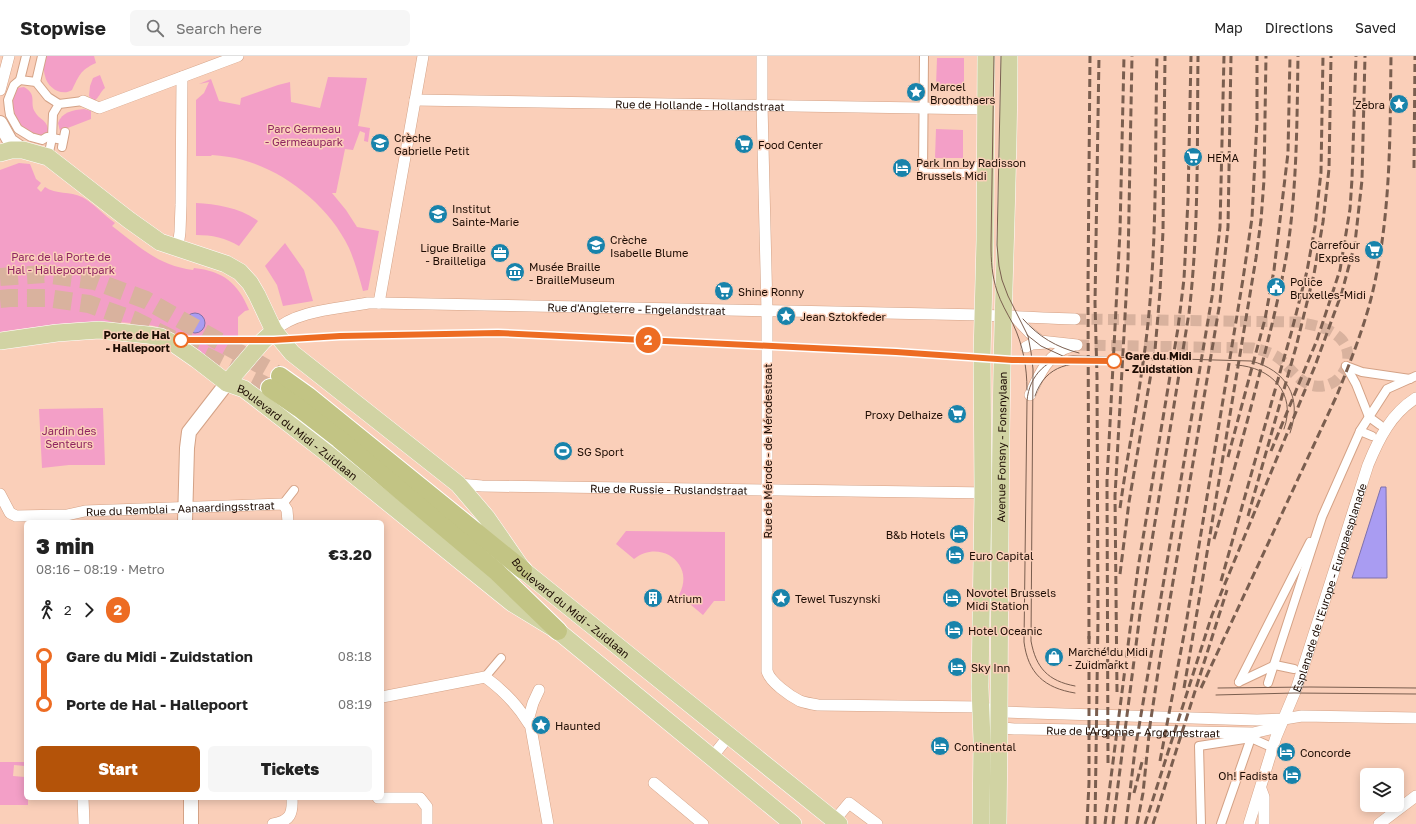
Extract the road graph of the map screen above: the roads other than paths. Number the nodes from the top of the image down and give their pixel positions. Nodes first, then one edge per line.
1 (9, 56) edge
2 (26, 56) edge
3 (42, 56) edge
4 (238, 56) edge
5 (423, 56) edge
6 (762, 56) edge
7 (924, 56) edge
8 (986, 56) edge
9 (1009, 56) edge
10 (182, 77) junction
11 (36, 82) junction
12 (10, 84) edge
13 (415, 100) junction
14 (83, 101) joint
15 (59, 104) junction
16 (762, 106) junction
17 (924, 108) junction
18 (985, 109) junction
19 (0, 123) edge
20 (52, 138) junction
21 (63, 140) dead end
22 (44, 147) junction
23 (23, 150) junction
24 (0, 153) edge
25 (978, 166) dead end
26 (178, 247) junction
27 (379, 302) junction
28 (767, 311) junction
29 (983, 315) junction
30 (1009, 316) junction
31 (1075, 319) tunnel mouth
32 (274, 331) junction
33 (0, 341) edge
34 (1053, 343) junction
35 (1026, 347) dead end
36 (1414, 379) edge
37 (227, 383) junction
38 (1030, 395) dead end
39 (1416, 398) edge
40 (1369, 417) junction
41 (1380, 425) dead end
42 (1360, 431) junction
43 (1372, 436) dead end
44 (458, 484) junction
45 (294, 490) dead end
46 (766, 491) junction
47 (983, 493) junction
48 (1000, 493) junction
49 (0, 494) edge
50 (283, 504) junction
51 (186, 515) edge
52 (1322, 517) junction
53 (67, 518) edge
54 (288, 520) edge
55 (523, 570) junction
56 (558, 631) junction
57 (501, 658) dead end
58 (1274, 665) junction
59 (1294, 669) dead end
60 (485, 677) junction
61 (769, 677) joint
62 (1268, 683) dead end
63 (539, 690) dead end
64 (384, 697) edge
65 (1051, 713) junction
66 (993, 714) junction
67 (1416, 718) edge
68 (1284, 719) junction
69 (529, 724) junction
70 (1051, 730) junction
71 (729, 736) junction
72 (1251, 738) junction
73 (1270, 746) dead end
74 (712, 757) junction
75 (654, 783) dead end
76 (1260, 788) junction
77 (1416, 796) edge
78 (384, 798) edge
79 (82, 800) edge
80 (191, 800) edge
81 (292, 800) edge
82 (836, 822) edge
83 (84, 824) edge
84 (192, 824) edge
85 (273, 824) edge
86 (427, 824) edge
87 (548, 824) edge
88 (704, 824) edge
89 (793, 824) edge
90 (877, 824) edge
91 (981, 824) edge
92 (998, 824) edge
93 (1201, 824) edge
94 (1221, 824) edge
95 (1249, 824) edge
96 (1264, 824) edge
97 (1379, 824) edge

1 - 12 street
2 - 12 street
3 - 11 street
4 - 10 street
5 - 13 street
6 - 16 street, Rue de Mérode - de Mérodestraat
7 - 17 street
8 - 18 main road, Avenue Fonsny - Fonsnylaan
9 - 30 main road, Avenue Fonsny - Fonsnylaan
10 - 14 street
10 - 26 street
11 - 12 street
11 - 15 street
12 - 22 street
13 - 16 street, Rue de Hollande - Hollandstraat
13 - 27 street
14 - 15 street
15 - 20 street
16 - 17 street, Rue de Hollande - Hollandstraat
16 - 28 street, Rue de Mérode - de Mérodestraat
17 - 18 street, Rue de Hollande - Hollandstraat
17 - 25 street
18 - 29 main road, Avenue Fonsny - Fonsnylaan
19 - 23 street
20 - 21 street
20 - 22 street
20 - 22 street
22 - 23 main road
22 - 26 main road
23 - 24 main road
26 - 32 main road
27 - 28 street, Rue d'Angleterre - Engelandstraat
27 - 32 street, Rue d'Angleterre - Engelandstraat
28 - 29 street, Rue d'Angleterre - Engelandstraat
28 - 46 street, Rue de Mérode - de Mérodestraat
29 - 30 street, Rue d'Angleterre - Engelandstraat
29 - 47 main road, Avenue Fonsny - Fonsnylaan
30 - 31 street, Rue d'Angleterre - Engelandstraat
30 - 34 street
30 - 48 main road, Avenue Fonsny - Fonsnylaan
32 - 37 main road
32 - 44 main road
33 - 37 main road, Boulevard du Midi - Zuidlaan
34 - 35 street
34 - 38 street
36 - 40 street
36 - 40 street
37 - 51 street
37 - 56 main road, Boulevard du Midi - Zuidlaan
39 - 68 street, Esplanade de l'Europe - Europaesplanade
40 - 41 street
40 - 42 street
42 - 43 street
42 - 52 street
44 - 46 street, Rue de Russie - Ruslandstraat
44 - 55 main road
45 - 50 street, Rue du Remblai - Aanaardingsstraat
46 - 47 street, Rue de Russie - Ruslandstraat
46 - 61 street, Rue de Mérode - de Mérodestraat
47 - 48 street, Rue de Russie - Ruslandstraat
47 - 66 main road, Avenue Fonsny - Fonsnylaan
48 - 66 main road, Avenue Fonsny - Fonsnylaan
49 - 53 street, Rue du Remblai - Aanaardingsstraat
50 - 51 street, Rue du Remblai - Aanaardingsstraat
50 - 54 street
51 - 53 street, Rue du Remblai - Aanaardingsstraat
52 - 58 street
52 - 58 street
55 - 56 highway, Boulevard du Midi - Zuidlaan
55 - 71 main road, Boulevard du Midi - Zuidlaan
56 - 74 main road, Boulevard du Midi - Zuidlaan
57 - 60 street
58 - 59 street
58 - 62 street
60 - 64 street
60 - 69 street
61 - 66 street, Rue de l'Argonne - Argonnestraat
63 - 69 street
65 - 66 street, Rue de l'Argonne - Argonnestraat
65 - 68 street, Rue de l'Argonne - Argonnestraat
65 - 70 street
66 - 70 street, Rue de l'Argonne - Argonnestraat
66 - 91 main road
66 - 92 main road
67 - 68 street, Rue de l'Argonne - Argonnestraat
68 - 70 street, Rue de l'Argonne - Argonnestraat
68 - 76 street, Esplanade de l'Europe - Europaesplanade
69 - 87 street
71 - 74 street
71 - 82 main road, Boulevard du Midi - Zuidlaan
72 - 73 street
72 - 93 street
72 - 94 street
74 - 89 main road, Boulevard du Midi - Zuidlaan
75 - 88 street
76 - 95 street, Esplanade de l'Europe - Europaesplanade
76 - 96 street, Esplanade de l'Europe - Europaesplanade
77 - 97 street
78 - 86 street
79 - 83 street
80 - 84 street
81 - 85 street
82 - 90 street

